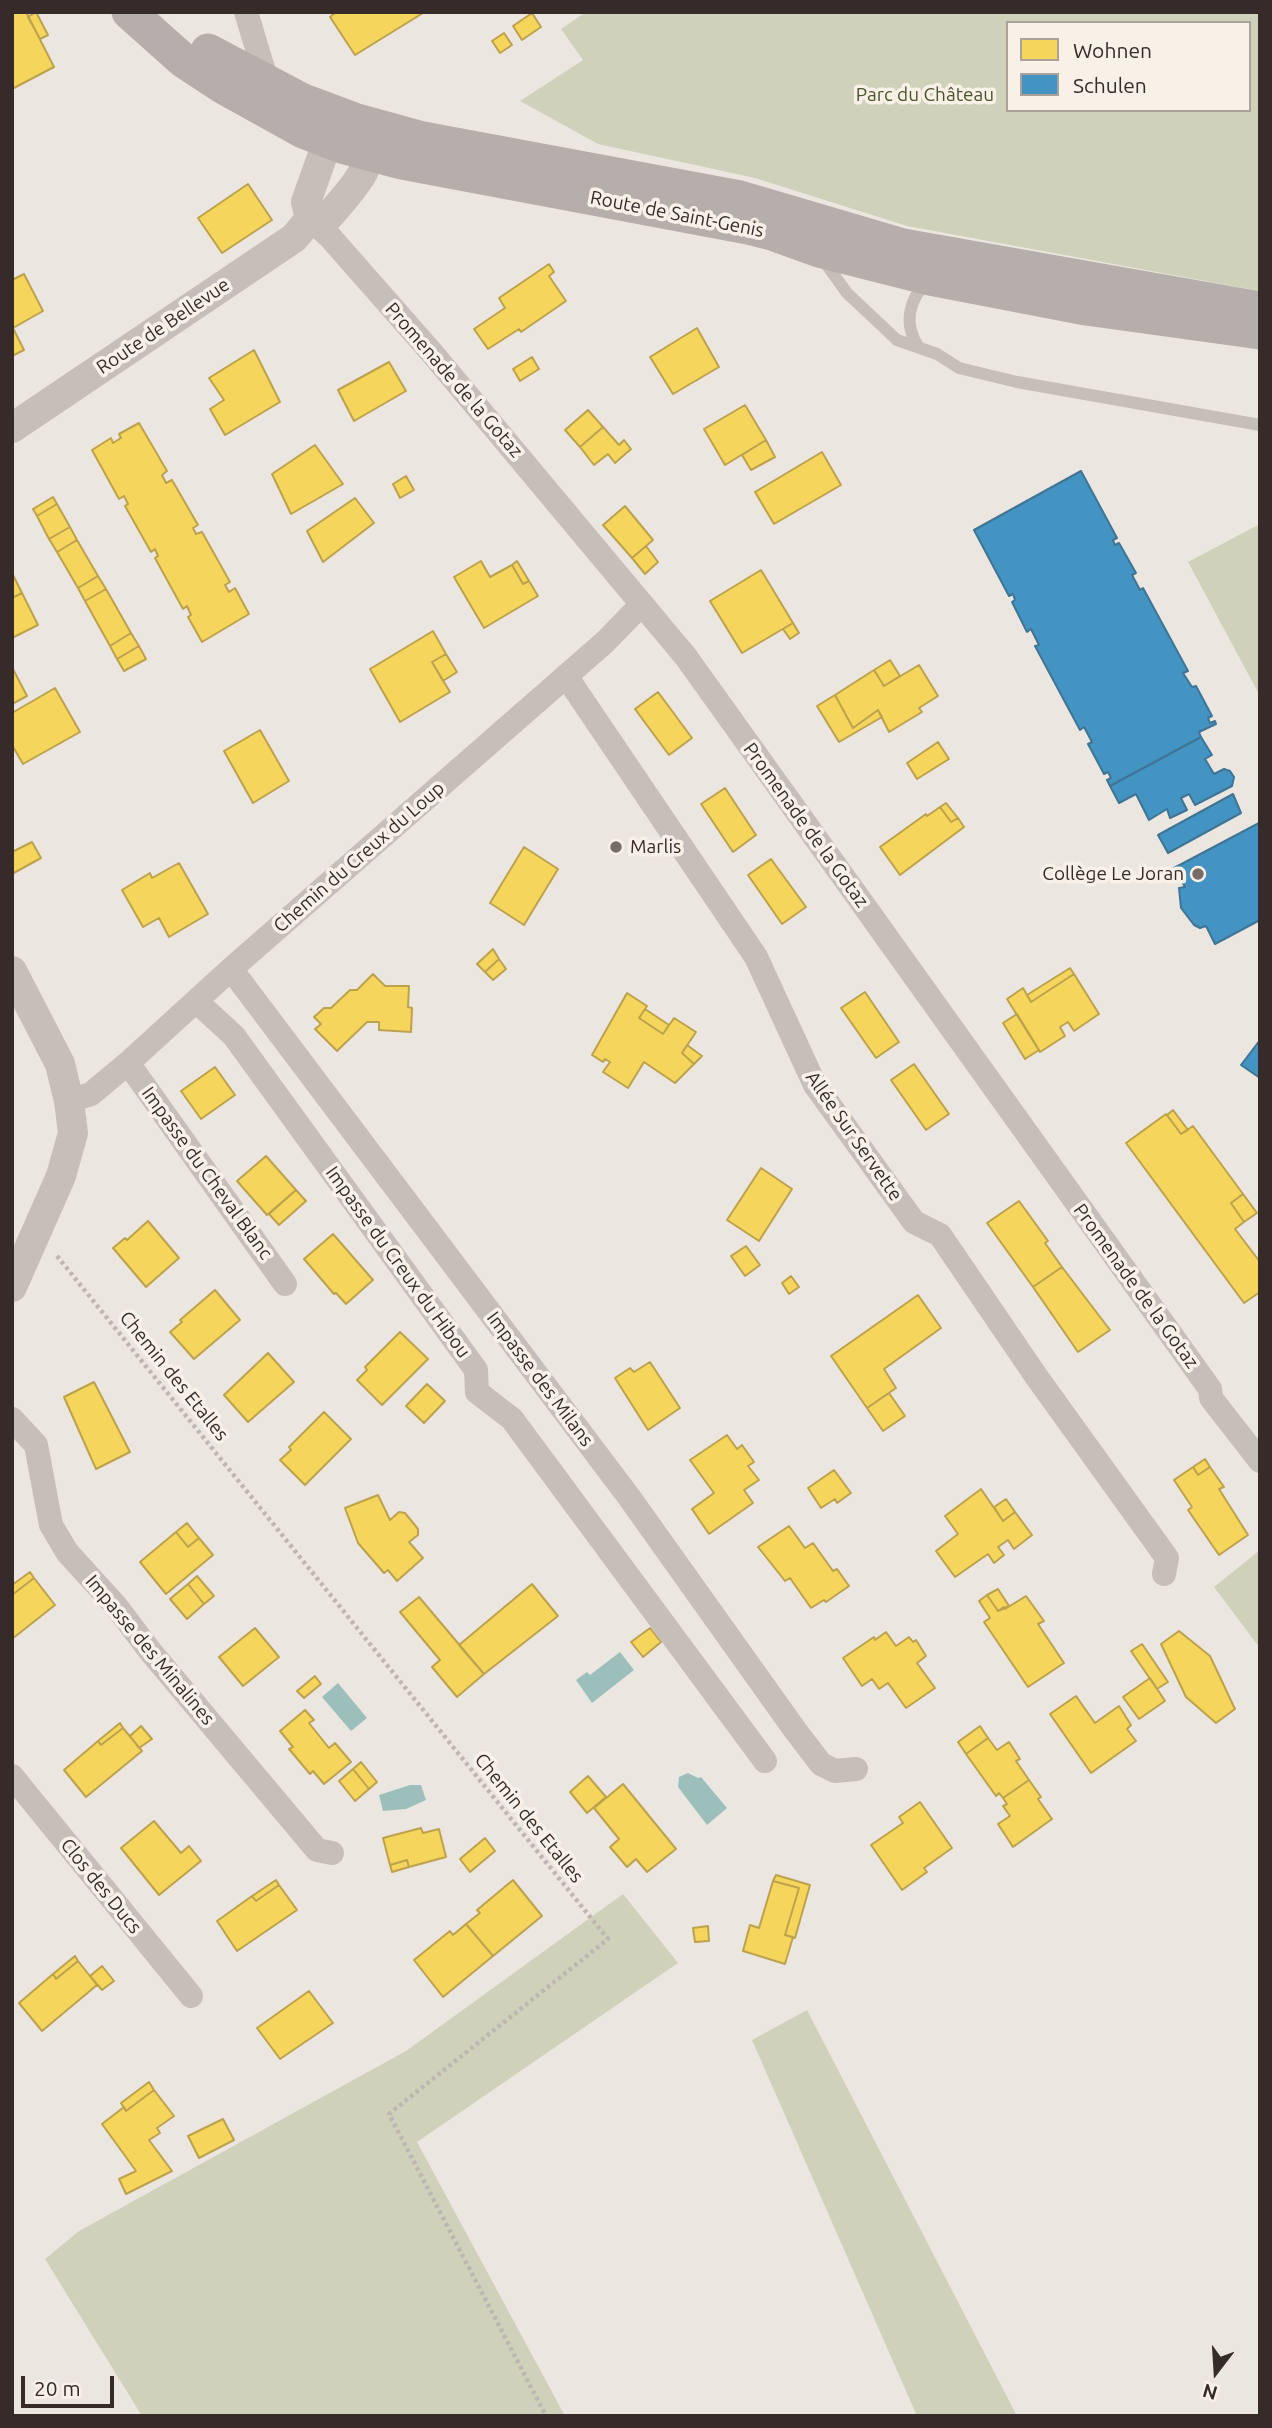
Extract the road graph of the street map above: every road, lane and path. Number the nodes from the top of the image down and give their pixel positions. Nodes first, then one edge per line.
1 (129, 12) edge
2 (153, 12) edge
3 (246, 12) edge
4 (268, 85) junction
5 (354, 134) junction
6 (310, 219) junction
7 (820, 250) junction
8 (958, 256) junction
9 (930, 278) junction
10 (1260, 309) edge
11 (1260, 332) edge
12 (918, 346) junction
13 (1260, 425) edge
14 (12, 428) edge
15 (642, 604) junction
16 (566, 676) junction
17 (231, 969) junction
18 (12, 971) edge
19 (197, 1002) junction
20 (128, 1063) junction
21 (69, 1101) junction
22 (35, 1237) junction
23 (285, 1284) dead end
24 (12, 1287) edge
25 (12, 1419) edge
26 (1260, 1461) edge
27 (1164, 1574) dead end
28 (765, 1761) dead end
29 (856, 1769) dead end
30 (12, 1776) edge
31 (332, 1853) dead end
32 (191, 1996) dead end
33 (546, 2416) edge

1 - 5 main road, Route de Saint-Genis
2 - 4 main road, Route de Saint-Genis
3 - 4 street
4 - 5 main road, Route de Saint-Genis
5 - 6 street
5 - 6 street, Route de Bellevue
5 - 7 main road, Route de Saint-Genis
5 - 8 main road, Route de Saint-Genis
6 - 14 street, Route de Bellevue
6 - 15 street, Promenade de la Gotaz
7 - 9 main road, Route de Saint-Genis
7 - 12 lane
8 - 9 lane
8 - 10 main road, Route de Saint-Genis
9 - 11 main road, Route de Saint-Genis
9 - 12 lane
12 - 13 lane
15 - 16 street, Chemin du Creux du Loup
15 - 26 street, Promenade de la Gotaz
16 - 17 street, Chemin du Creux du Loup
16 - 27 street, Allée Sur Servette
17 - 19 street, Chemin du Creux du Loup
17 - 29 street, Impasse des Milans
18 - 21 street
19 - 20 street, Chemin du Creux du Loup
19 - 28 street, Impasse du Creux du Hibou
20 - 21 street, Chemin du Creux du Loup
20 - 23 street, Impasse du Cheval Blanc
21 - 22 street
22 - 24 street
22 - 33 path, Chemin des Etalles
25 - 31 street, Impasse des Minalines
30 - 32 street, Clos des Ducs

